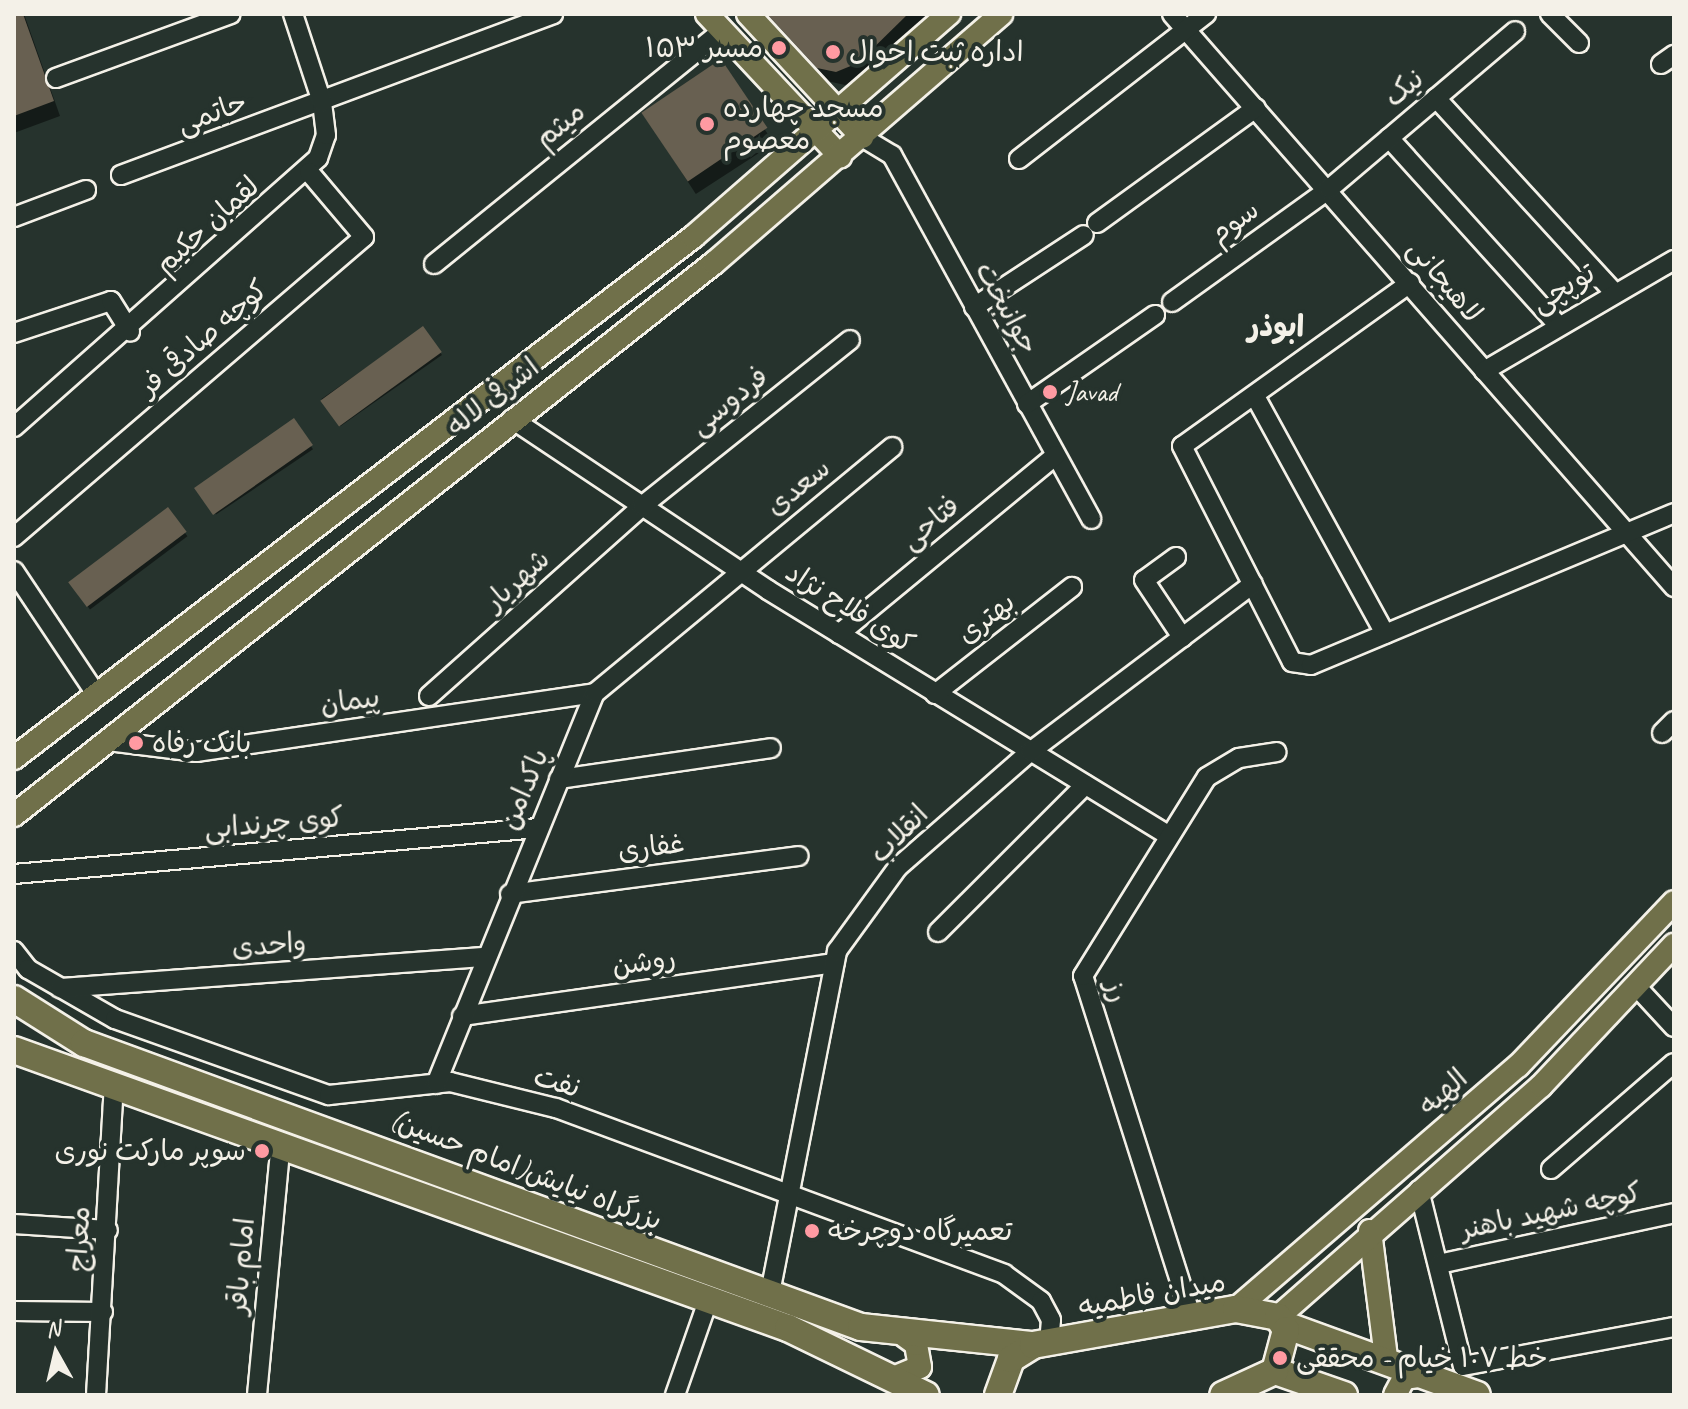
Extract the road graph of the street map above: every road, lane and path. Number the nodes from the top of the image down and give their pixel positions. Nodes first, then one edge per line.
1 (231, 14) edge
2 (293, 14) edge
3 (553, 14) edge
4 (748, 14) edge
5 (949, 14) edge
6 (1001, 14) edge
7 (1172, 14) edge
8 (1206, 14) edge
9 (1550, 14) edge
10 (715, 22) edge
11 (1185, 29) junction
12 (1515, 31) dead end
13 (1579, 43) dead end
14 (56, 78) dead end
15 (1436, 98) junction
16 (322, 102) junction
17 (1256, 108) junction
18 (837, 111) junction
19 (816, 129) junction
20 (862, 137) junction
21 (1389, 138) junction
22 (840, 156) junction
23 (1019, 159) dead end
24 (309, 172) junction
25 (121, 175) dead end
26 (1329, 189) junction
27 (86, 190) dead end
28 (14, 217) edge
29 (1674, 260) edge
30 (434, 264) dead end
31 (1410, 283) junction
32 (1612, 290) junction
33 (1172, 302) dead end
34 (974, 307) junction
35 (1155, 315) dead end
36 (1557, 324) junction
37 (130, 332) junction
38 (14, 333) edge
39 (850, 340) dead end
40 (1484, 371) junction
41 (1256, 398) junction
42 (1027, 404) junction
43 (512, 419) junction
44 (14, 427) edge
45 (892, 447) dead end
46 (1056, 455) junction
47 (642, 506) junction
48 (1674, 513) edge
49 (1091, 519) dead end
50 (1627, 535) junction
51 (14, 537) edge
52 (1176, 557) dead end
53 (14, 571) edge
54 (740, 571) junction
55 (1253, 584) junction
56 (1072, 587) dead end
57 (1674, 587) edge
58 (839, 634) junction
59 (1385, 634) junction
60 (1182, 637) junction
61 (595, 693) junction
62 (96, 694) junction
63 (935, 694) junction
64 (429, 696) dead end
65 (116, 742) junction
66 (771, 748) dead end
67 (1030, 752) junction
68 (1277, 752) dead end
69 (14, 758) edge
70 (559, 779) junction
71 (1085, 785) junction
72 (14, 815) edge
73 (538, 828) junction
74 (1166, 834) junction
75 (799, 856) dead end
76 (14, 874) edge
77 (510, 894) junction
78 (1674, 902) edge
79 (938, 932) dead end
80 (1674, 945) edge
81 (14, 951) edge
82 (484, 957) junction
83 (834, 963) junction
84 (1636, 986) junction
85 (57, 988) junction
86 (14, 999) edge
87 (462, 1016) junction
88 (1674, 1027) edge
89 (14, 1050) edge
90 (1671, 1071) edge
91 (436, 1084) junction
92 (114, 1085) junction
93 (329, 1095) junction
94 (317, 1127) junction
95 (281, 1143) junction
96 (1551, 1169) dead end
97 (1419, 1190) junction
98 (787, 1197) junction
99 (1674, 1213) edge
100 (14, 1224) edge
101 (108, 1230) junction
102 (1370, 1231) junction
103 (1439, 1264) junction
104 (770, 1293) junction
105 (708, 1301) junction
106 (1236, 1309) junction
107 (14, 1311) edge
108 (103, 1312) junction
109 (1192, 1319) junction
110 (1281, 1321) junction
111 (1674, 1327) edge
112 (905, 1336) junction
113 (1041, 1344) junction
114 (1386, 1358) junction
115 (1275, 1371) junction
116 (1427, 1375) junction
117 (896, 1377) junction
118 (1320, 1390) edge
119 (96, 1395) edge
120 (257, 1395) edge
121 (675, 1395) edge
122 (926, 1395) edge
123 (998, 1395) edge
124 (1223, 1395) edge
125 (1344, 1395) edge
126 (1395, 1395) edge
127 (1477, 1395) edge

1 - 14 street
2 - 16 street, لقمان حکیم
3 - 16 street, حاتمی
4 - 18 main road
5 - 18 main road, اشرفی لاله
6 - 20 main road, اشرفی لاله
7 - 11 street, لاهیجانی
8 - 11 street
9 - 13 street
10 - 19 main road
10 - 30 street, میثم
11 - 17 street, لاهیجانی
11 - 23 street
12 - 15 street, نیک
15 - 21 street, نیک
15 - 32 street
16 - 24 street, لقمان حکیم
16 - 25 street, حاتمی
17 - 26 street, لاهیجانی
17 - 34 street
18 - 19 main road, اشرفی لاله
18 - 20 main road
19 - 22 main road
19 - 62 main road, اشرفی لاله
20 - 22 main road, اشرفی لاله
20 - 34 street, جوانبخت
21 - 26 street, نیک
21 - 36 street
22 - 43 main road, اشرفی لاله
24 - 37 street, لقمان حکیم
24 - 51 street, کوچه صادقی فر
26 - 31 street, لاهیجانی
26 - 33 street, سوم
27 - 28 street
29 - 32 street, توپچی
31 - 40 street, لاهیجانی
31 - 41 street
32 - 36 street, توپچی
34 - 42 street, جوانبخت
35 - 42 street
36 - 40 street, توپچی
37 - 38 street
37 - 44 street, لقمان حکیم
39 - 47 street, فردوسی
40 - 50 street, لاهیجانی
41 - 55 street
41 - 59 street
42 - 46 street, جوانبخت
43 - 47 street, کوی فلاح نژاد
43 - 65 main road, اشرفی لاله
45 - 54 street, سعدی
46 - 49 street, جوانبخت
46 - 58 street, فتاحی
47 - 54 street, کوی فلاح نژاد
47 - 64 street, شهریار
48 - 50 street
50 - 57 street, لاهیجانی
50 - 59 street
52 - 60 street
53 - 62 street
54 - 58 street, کوی فلاح نژاد
54 - 61 street, پاکدامن
55 - 59 street
55 - 60 street, انقلاب
56 - 63 street, بهتری
58 - 63 street, کوی فلاح نژاد
60 - 67 street, انقلاب
61 - 65 street, پیمان
61 - 70 street, پاکدامن
62 - 69 main road, اشرفی لاله
63 - 67 street, کوی فلاح نژاد
65 - 72 main road, اشرفی لاله
66 - 70 street
67 - 71 street, کوی فلاح نژاد
67 - 83 street, انقلاب
68 - 74 street, رز
70 - 73 street, پاکدامن
71 - 74 street, کوی فلاح نژاد
71 - 79 street
73 - 76 street, کوی چرندابی
73 - 77 street, پاکدامن
74 - 109 street, رز
75 - 77 street, غفاری
77 - 82 street, پاکدامن
78 - 106 main road, الهیه
80 - 84 main road, الهیه
81 - 85 street, نفت
82 - 85 street, واحدی
82 - 87 street, پاکدامن
83 - 87 street, روشن
83 - 98 street, انقلاب
84 - 88 street
84 - 97 main road, الهیه
85 - 93 street, نفت
86 - 94 highway, بزرگراه نیایش(امام حسین)
87 - 91 street, پاکدامن
89 - 92 highway
90 - 96 street
91 - 93 street, نفت
91 - 98 street, نفت
92 - 95 highway
92 - 101 street, معراج
93 - 94 street
94 - 104 highway, بزرگراه نیایش(امام حسین)
95 - 105 highway
95 - 120 street, امام باقر
97 - 102 main road, الهیه
97 - 103 street
98 - 104 street, انقلاب
98 - 113 street, نفت
99 - 103 street, کوچه شهید باهنر
100 - 101 street
101 - 108 street, معراج
102 - 110 main road, الهیه
102 - 114 main road
103 - 111 street
104 - 112 highway, بزرگراه نیایش(امام حسین)
105 - 117 highway
105 - 121 street
106 - 109 highway, میدان فاطمیه
106 - 110 highway, میدان فاطمیه
107 - 108 street
108 - 119 street, معراج
109 - 113 highway, میدان فاطمیه
110 - 114 highway, میدان فاطمیه
110 - 115 highway
112 - 113 highway, بزرگراه نیایش(امام حسین)
112 - 117 main road
113 - 123 highway
114 - 116 highway, میدان فاطمیه
115 - 118 highway
115 - 124 highway
116 - 126 main road
116 - 127 highway, میدان فاطمیه
117 - 122 highway
118 - 125 highway

